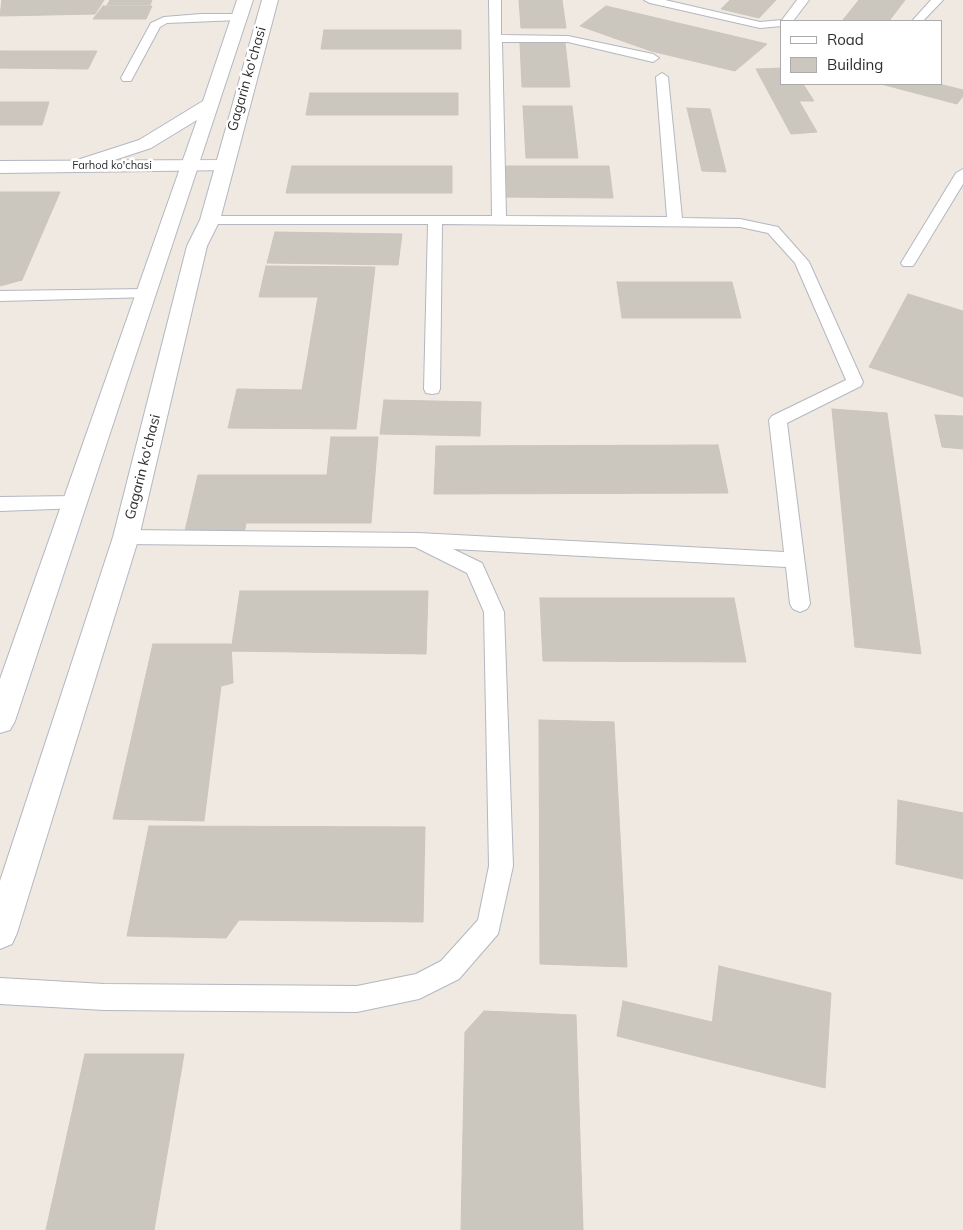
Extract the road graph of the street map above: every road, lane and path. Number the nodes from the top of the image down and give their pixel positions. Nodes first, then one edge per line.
1 (270, 0) edge
2 (495, 0) edge
3 (650, 0) edge
4 (803, 0) edge
5 (937, 0) edge
6 (242, 9) edge
7 (789, 20) edge
8 (917, 20) edge
9 (780, 27) edge
10 (496, 38) junction
11 (653, 58) dead end
12 (662, 77) dead end
13 (128, 78) dead end
14 (211, 104) junction
15 (78, 166) junction
16 (189, 166) junction
17 (225, 166) junction
18 (0, 167) edge
19 (963, 173) edge
20 (210, 220) junction
21 (436, 220) junction
22 (499, 220) junction
23 (675, 222) junction
24 (908, 262) dead end
25 (147, 294) junction
26 (0, 296) edge
27 (432, 389) dead end
28 (74, 503) junction
29 (0, 504) edge
30 (126, 537) junction
31 (418, 540) junction
32 (795, 560) junction
33 (800, 604) dead end
34 (0, 721) edge
35 (0, 933) edge
36 (0, 991) edge

1 - 17 main road, Gagarin ko'chasi
2 - 10 lane
3 - 9 lane
4 - 7 lane
5 - 8 lane
6 - 13 lane
6 - 14 main road, Gagarin ko'chasi
10 - 11 lane
10 - 22 lane
12 - 23 lane
14 - 15 main road
14 - 16 main road, Gagarin ko'chasi
15 - 16 main road, Farhod ko'chasi
15 - 18 main road, Farhod ko'chasi
16 - 17 main road, Farhod ko'chasi
16 - 25 main road, Gagarin ko'chasi
17 - 20 main road, Gagarin ko'chasi
19 - 24 lane
20 - 21 lane
20 - 30 main road, Gagarin ko'chasi
21 - 22 lane
21 - 27 lane
22 - 23 lane
23 - 32 lane
25 - 26 lane
25 - 28 main road, Gagarin ko'chasi
28 - 29 lane
28 - 34 main road, Gagarin ko'chasi
30 - 31 lane
30 - 35 main road, Gagarin ko'chasi
31 - 32 lane
31 - 36 lane
32 - 33 lane

